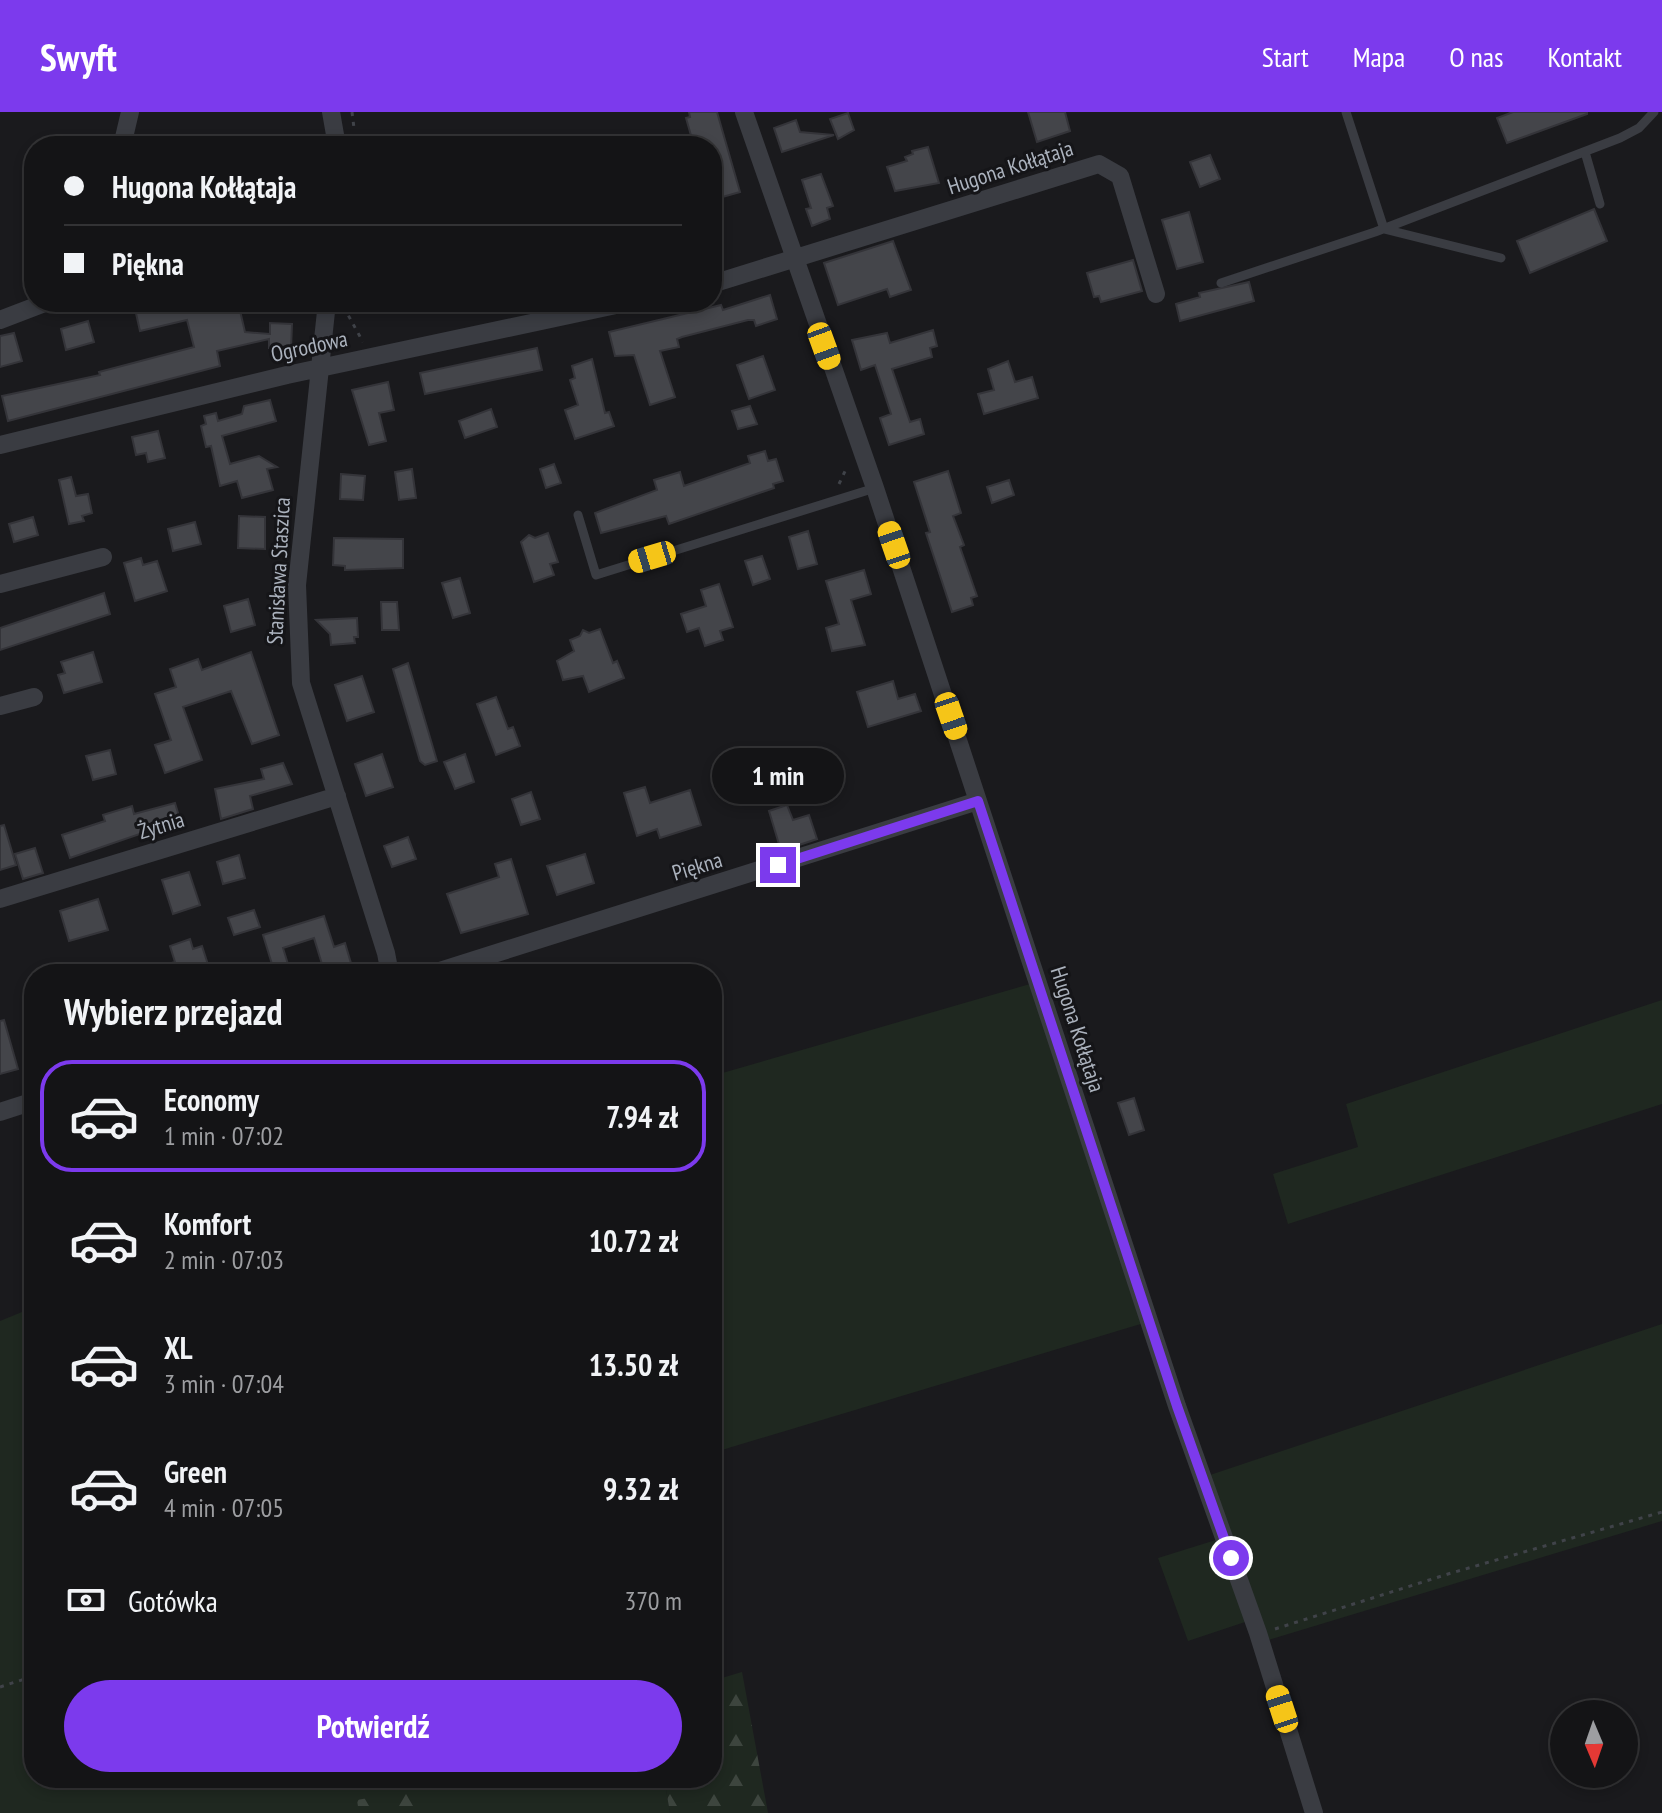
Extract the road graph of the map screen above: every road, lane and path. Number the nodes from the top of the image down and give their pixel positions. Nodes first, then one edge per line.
1 (130, 112) edge
2 (331, 112) edge
3 (744, 112) edge
4 (1346, 112) edge
5 (1654, 112) edge
6 (124, 136) edge
7 (335, 136) edge
8 (1585, 152) junction
9 (1600, 204) dead end
10 (1384, 229) junction
11 (1501, 258) dead end
12 (794, 261) junction
13 (722, 281) edge
14 (1221, 283) dead end
15 (1156, 294) dead end
16 (24, 311) edge
17 (326, 312) edge
18 (347, 312) edge
19 (583, 312) edge
20 (0, 320) edge
21 (372, 357) junction
22 (319, 369) junction
23 (0, 445) edge
24 (848, 461) dead end
25 (875, 488) junction
26 (829, 491) dead end
27 (578, 515) dead end
28 (103, 557) dead end
29 (0, 584) edge
30 (34, 697) dead end
31 (0, 706) edge
32 (337, 796) junction
33 (978, 801) junction
34 (0, 899) edge
35 (387, 964) edge
36 (462, 964) edge
37 (24, 1104) edge
38 (0, 1112) edge
39 (1662, 1512) edge
40 (1258, 1633) junction
41 (24, 1679) edge
42 (0, 1687) edge
43 (1314, 1813) edge

1 - 6 street
2 - 7 street
3 - 12 street, Hugona Kołłątaja
4 - 10 lane
5 - 8 lane
8 - 9 lane
8 - 10 lane
10 - 11 lane
10 - 14 lane
12 - 13 street
12 - 15 street, Hugona Kołłątaja
12 - 25 street, Hugona Kołłątaja
16 - 20 street
17 - 22 street, Stanisława Staszica
18 - 21 path
19 - 21 street, Ogrodowa
21 - 22 street, Ogrodowa
22 - 23 street, Ogrodowa
22 - 32 street, Stanisława Staszica
24 - 26 path
25 - 27 lane
25 - 33 street, Hugona Kołłątaja
28 - 29 street
30 - 31 street
32 - 34 street, Żytnia
32 - 35 street, Stanisława Staszica
33 - 36 street, Piękna
33 - 40 street, Hugona Kołłątaja
37 - 38 street
39 - 40 path
40 - 43 street, Hugona Kołłątaja
41 - 42 path

